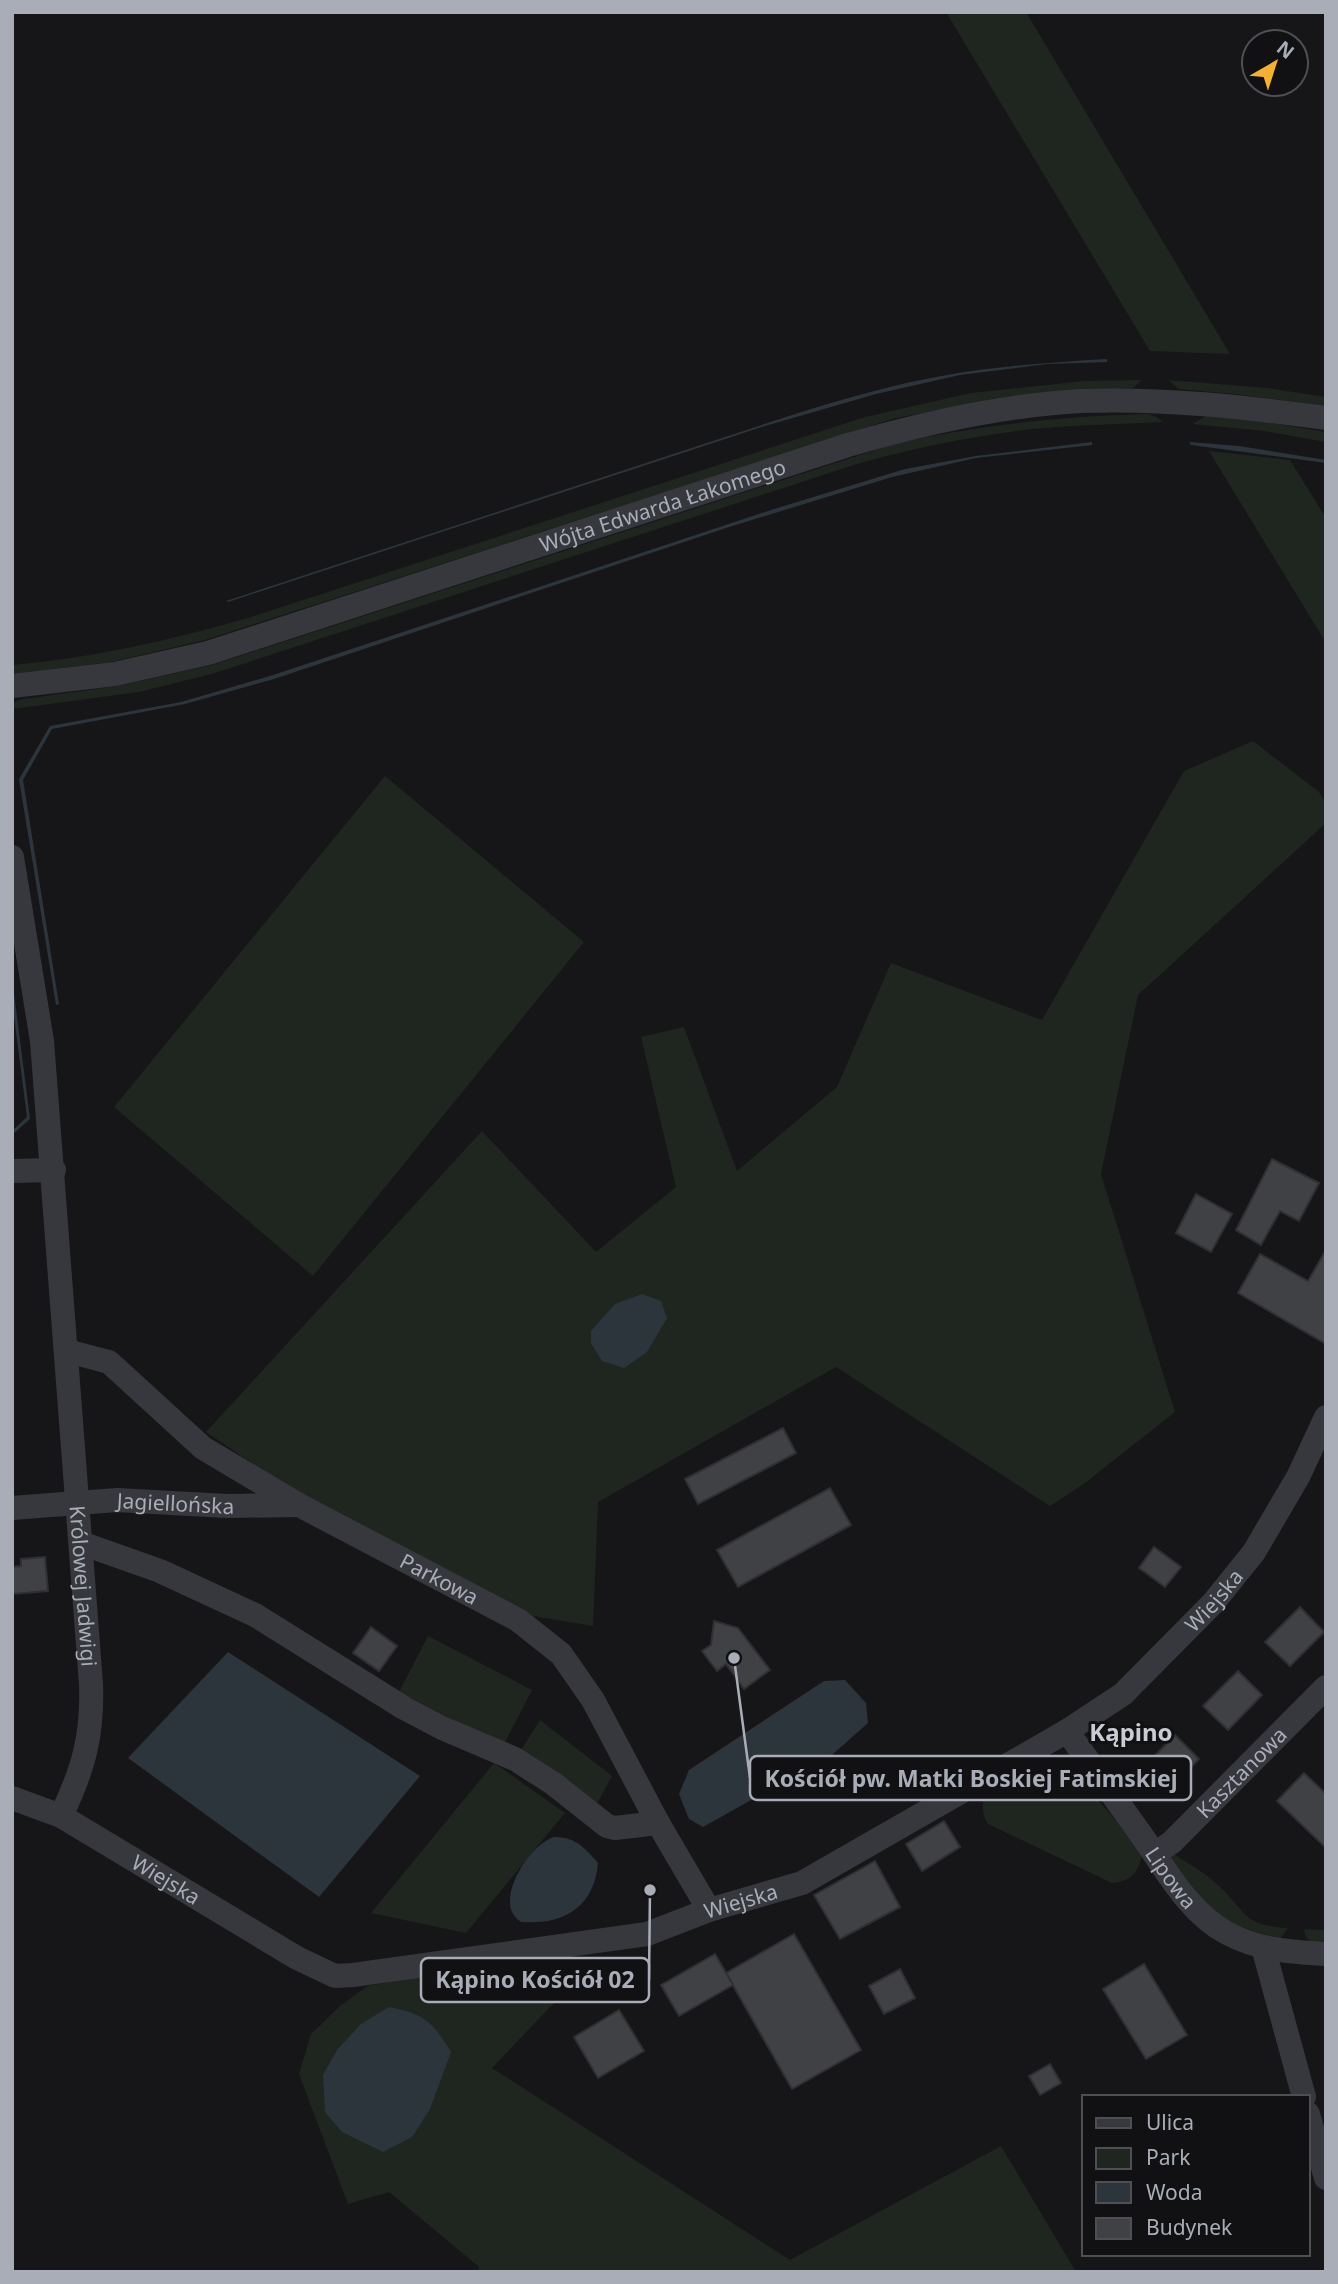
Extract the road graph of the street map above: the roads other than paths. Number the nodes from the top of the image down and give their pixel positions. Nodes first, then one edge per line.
1 (1326, 418) edge
2 (12, 686) edge
3 (12, 857) edge
4 (54, 1170) junction
5 (12, 1171) edge
6 (67, 1351) junction
7 (1326, 1417) edge
8 (77, 1503) junction
9 (299, 1505) junction
10 (12, 1507) edge
11 (81, 1543) junction
12 (1326, 1688) edge
13 (1068, 1731) junction
14 (12, 1798) edge
15 (61, 1816) junction
16 (659, 1823) junction
17 (1155, 1854) junction
18 (709, 1910) junction
19 (1263, 1947) junction
20 (1326, 1954) edge
21 (1303, 2095) edge
22 (1310, 2121) edge
23 (1326, 2178) edge

1 - 2 street, Wójta Edwarda Łakomego
3 - 4 street, Królowej Jadwigi
4 - 5 street
4 - 6 street, Królowej Jadwigi
6 - 8 street, Królowej Jadwigi
6 - 9 street, Parkowa
7 - 13 street, Wiejska
8 - 9 street, Jagiellońska
8 - 10 street, Jagiellońska
8 - 11 street, Królowej Jadwigi
9 - 16 street, Parkowa
11 - 15 street, Królowej Jadwigi
11 - 16 street
12 - 17 street, Kasztanowa
13 - 17 street, Lipowa
13 - 18 street, Wiejska
14 - 15 street, Wiejska
15 - 18 street, Wiejska
16 - 18 street, Parkowa
17 - 19 street, Lipowa
19 - 20 street, Lipowa
19 - 21 street
22 - 23 street

